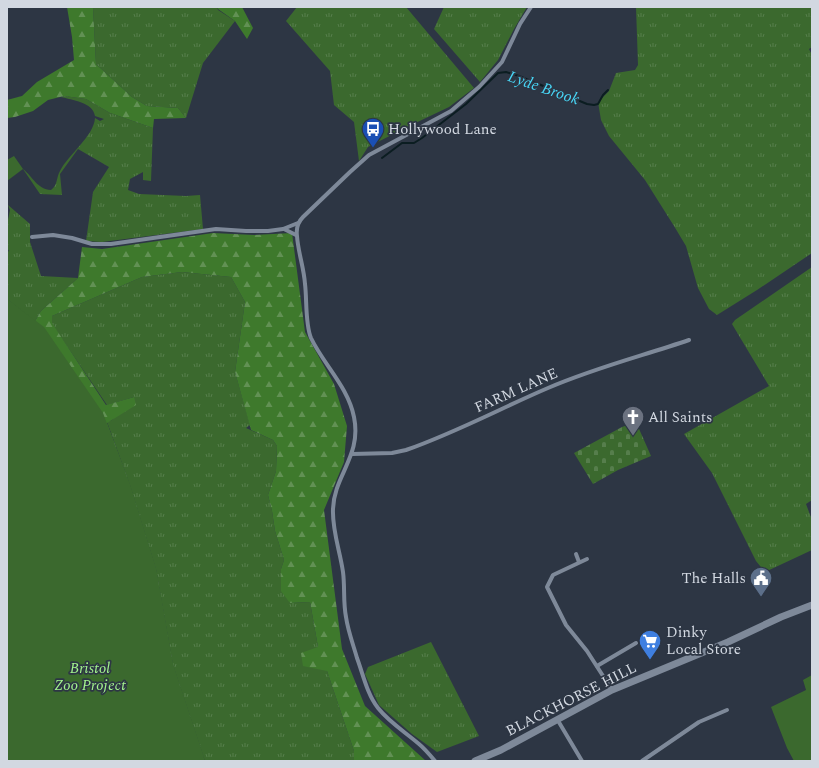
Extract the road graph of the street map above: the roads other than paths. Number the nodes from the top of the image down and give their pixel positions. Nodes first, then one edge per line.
1 (531, 7) edge
2 (298, 223) junction
3 (283, 229) junction
4 (296, 235) junction
5 (32, 237) dead end
6 (689, 340) dead end
7 (352, 454) junction
8 (576, 554) dead end
9 (587, 558) dead end
10 (579, 562) junction
11 (812, 605) edge
12 (636, 643) dead end
13 (597, 666) junction
14 (612, 690) junction
15 (728, 710) dead end
16 (557, 719) junction
17 (436, 761) edge
18 (475, 761) edge
19 (582, 761) edge
20 (642, 761) edge

1 - 2 street
2 - 3 street
2 - 4 street
3 - 4 street
3 - 5 street
4 - 7 street
6 - 7 street, FARM LANE
7 - 17 street
8 - 10 street
9 - 10 street
10 - 13 street
11 - 14 main road, BLACKHORSE HILL
12 - 13 street
13 - 14 street
14 - 16 main road, BLACKHORSE HILL
15 - 20 street
16 - 18 main road, BLACKHORSE HILL
16 - 19 street

